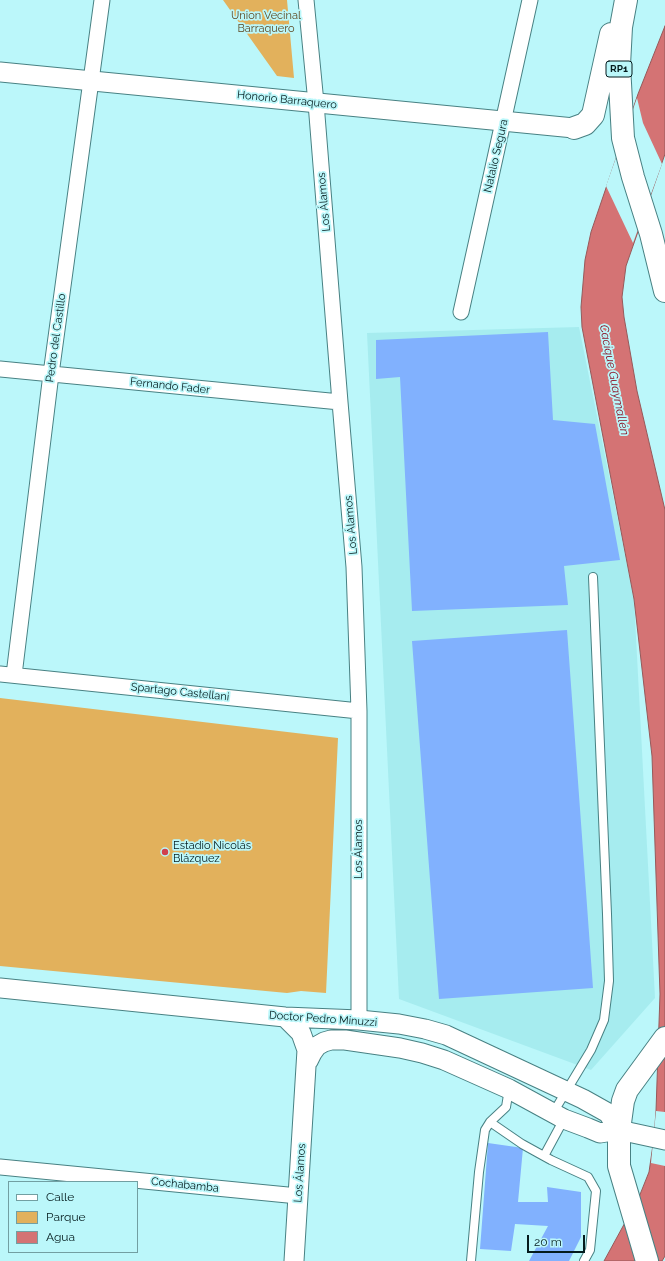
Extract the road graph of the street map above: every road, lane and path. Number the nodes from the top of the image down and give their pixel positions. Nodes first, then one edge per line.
1 (102, 0) edge
2 (306, 0) edge
3 (530, 0) edge
4 (625, 0) edge
5 (0, 72) edge
6 (91, 80) junction
7 (316, 103) junction
8 (504, 121) junction
9 (574, 128) joint
10 (665, 291) edge
11 (461, 312) dead end
12 (0, 369) edge
13 (52, 374) junction
14 (340, 402) junction
15 (593, 577) dead end
16 (7, 675) edge
17 (359, 711) junction
18 (0, 988) edge
19 (285, 1017) junction
20 (359, 1020) junction
21 (661, 1042) edge
22 (378, 1044) junction
23 (308, 1061) junction
24 (509, 1089) junction
25 (566, 1092) junction
26 (558, 1116) junction
27 (490, 1122) junction
28 (619, 1130) junction
29 (660, 1139) edge
30 (544, 1156) junction
31 (0, 1167) edge
32 (298, 1196) junction
33 (294, 1261) edge
34 (470, 1261) edge
35 (584, 1261) edge
36 (647, 1261) edge

1 - 6 street, Pedro del Castillo
2 - 7 street, Los Álamos
3 - 8 street, Natalio Segura
4 - 9 highway
4 - 10 highway, RP1
5 - 6 street, Honorio Barraquero
6 - 7 street, Honorio Barraquero
6 - 13 street, Pedro del Castillo
7 - 8 street, Honorio Barraquero
7 - 14 street, Los Álamos
8 - 9 street, Honorio Barraquero
8 - 11 street, Natalio Segura
12 - 13 street, Fernando Fader
13 - 14 street, Fernando Fader
13 - 16 street, Pedro del Castillo
14 - 17 street, Los Álamos
15 - 25 lane
16 - 17 street, Spartago Castellani
17 - 20 street, Los Álamos
18 - 19 street, Doctor Pedro Minuzzi
19 - 20 street, Doctor Pedro Minuzzi
19 - 23 street, Los Álamos
20 - 22 street, Los Álamos
20 - 25 street, Doctor Pedro Minuzzi
21 - 28 highway
22 - 23 street, Doctor Pedro Minuzzi
22 - 24 street, Doctor Pedro Minuzzi
23 - 32 street, Los Álamos
24 - 26 street, Doctor Pedro Minuzzi
24 - 27 lane
25 - 26 lane
25 - 28 street, Doctor Pedro Minuzzi
26 - 28 street, Doctor Pedro Minuzzi
26 - 30 lane
27 - 30 lane
27 - 34 lane
28 - 29 street, Doctor Pedro Minuzzi
28 - 36 highway
30 - 35 lane
31 - 32 street, Cochabamba
32 - 33 street, Los Álamos

